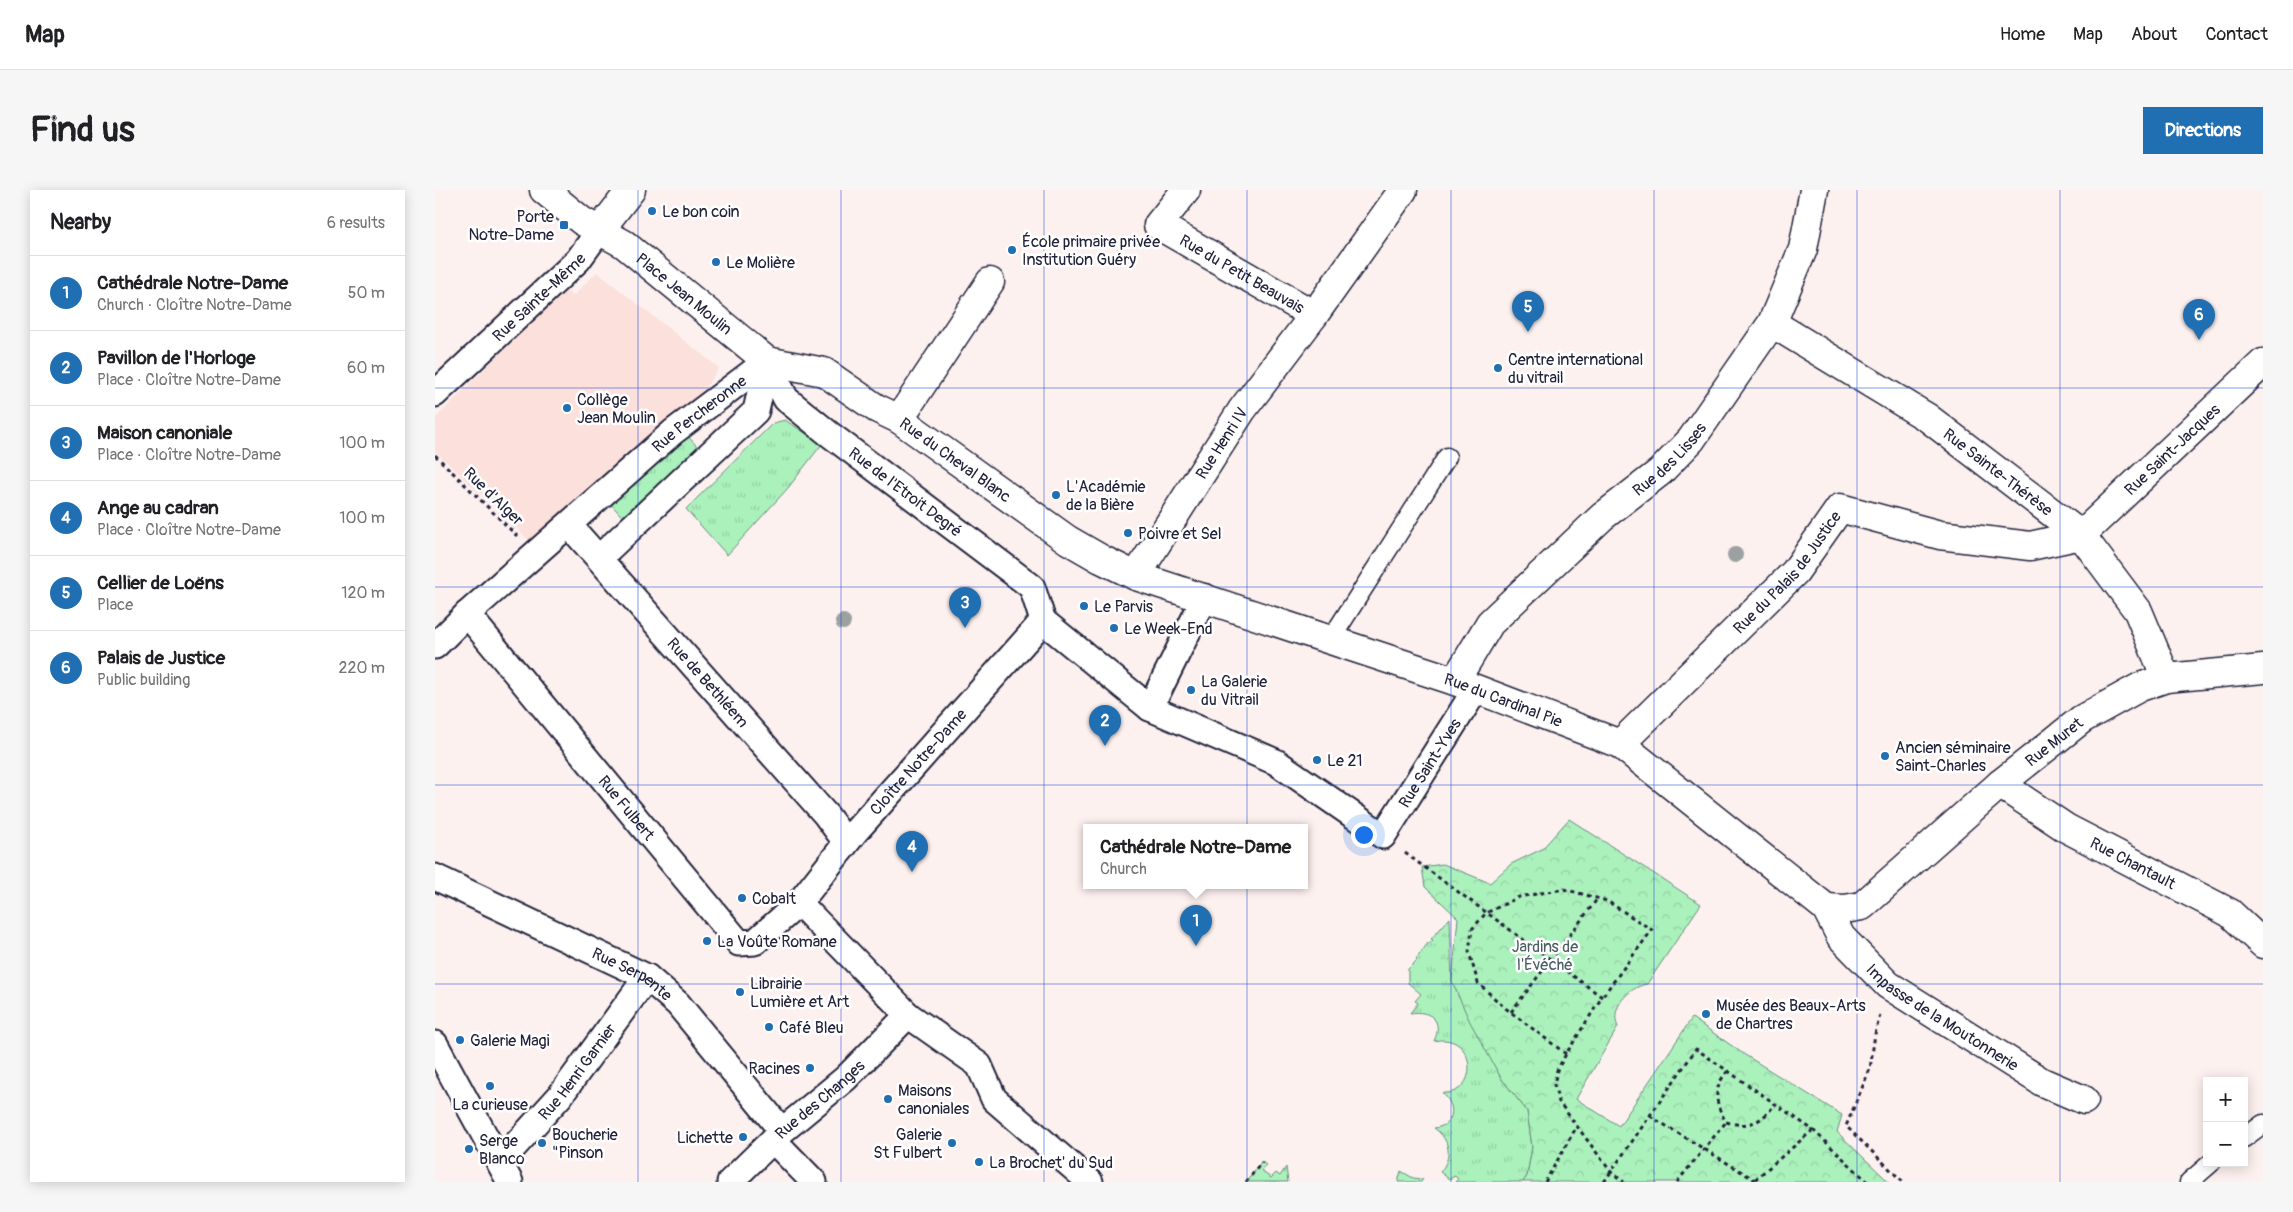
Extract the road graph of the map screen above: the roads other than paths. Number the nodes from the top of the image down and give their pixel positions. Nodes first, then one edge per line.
1 (544, 190) edge
2 (631, 190) edge
3 (1186, 190) edge
4 (1403, 190) edge
5 (1814, 190) edge
6 (599, 231) junction
7 (990, 282) dead end
8 (1314, 316) junction
9 (1772, 323) junction
10 (767, 361) junction
11 (2263, 363) edge
12 (435, 394) edge
13 (899, 419) junction
14 (1447, 456) dead end
15 (569, 524) junction
16 (2081, 535) junction
17 (599, 557) junction
18 (1137, 576) junction
19 (1205, 598) junction
20 (467, 614) junction
21 (1043, 621) junction
22 (1331, 639) junction
23 (435, 646) edge
24 (2263, 669) edge
25 (2166, 678) junction
26 (1466, 685) junction
27 (1150, 708) junction
28 (1620, 744) junction
29 (2000, 784) junction
30 (847, 842) junction
31 (435, 877) edge
32 (799, 903) junction
33 (1826, 908) junction
34 (2263, 944) edge
35 (647, 977) junction
36 (908, 1015) junction
37 (435, 1045) edge
38 (2084, 1100) dead end
39 (2263, 1124) edge
40 (2248, 1135) edge
41 (777, 1136) junction
42 (2206, 1167) edge
43 (505, 1172) edge
44 (730, 1182) edge
45 (814, 1182) edge
46 (1090, 1182) edge
47 (2189, 1182) edge

1 - 6 street, Place Jean Moulin
2 - 6 street, Rue Sainte-Même
3 - 8 street, Rue du Petit Beauvais
4 - 8 street, Rue Henri IV
5 - 9 street, Rue des Lisses
6 - 10 street, Place Jean Moulin
6 - 12 street, Rue Sainte-Même
7 - 13 street
8 - 18 street, Rue Henri IV
9 - 16 street, Rue Sainte-Thérèse
9 - 26 street, Rue des Lisses
10 - 13 street, Rue du Cheval Blanc
10 - 15 street, Rue Percheronne
10 - 17 street, Rue Percheronne
10 - 21 street, Rue de l'Etroit Degré
11 - 16 street, Rue Saint-Jacques
13 - 18 street, Rue du Cheval Blanc
14 - 22 lane
15 - 17 street, Rue de Bethléem
15 - 20 street, Rue Percheronne
16 - 25 street, Rue Sainte-Thérèse
16 - 28 street, Rue du Palais de Justice
17 - 30 street, Rue de Bethléem
18 - 19 street, Rue du Cardinal Pie
19 - 22 street, Rue du Cardinal Pie
19 - 27 street
20 - 23 street, Rue Percheronne
20 - 32 street, Rue Fulbert
21 - 27 street
21 - 30 street, Cloître Notre-Dame
22 - 26 street, Rue du Cardinal Pie
24 - 25 street, Rue Muret
25 - 29 street, Rue Muret
26 - 27 street, Rue Saint-Yves
26 - 28 street, Rue du Cardinal Pie
28 - 33 street, Rue du Cardinal Pie
29 - 33 street, Rue Muret
29 - 34 street, Rue Chantault
30 - 32 street, Cloître Notre-Dame
31 - 35 street, Rue Serpente
32 - 36 street
33 - 38 street, Impasse de la Moutonnerie
35 - 41 street, Rue Serpente
35 - 43 street, Rue Henri Garnier
36 - 41 street, Rue des Changes
36 - 46 street
37 - 43 street
39 - 40 lane
41 - 44 street, Rue des Changes
41 - 45 street, Rue Serpente
42 - 47 lane

